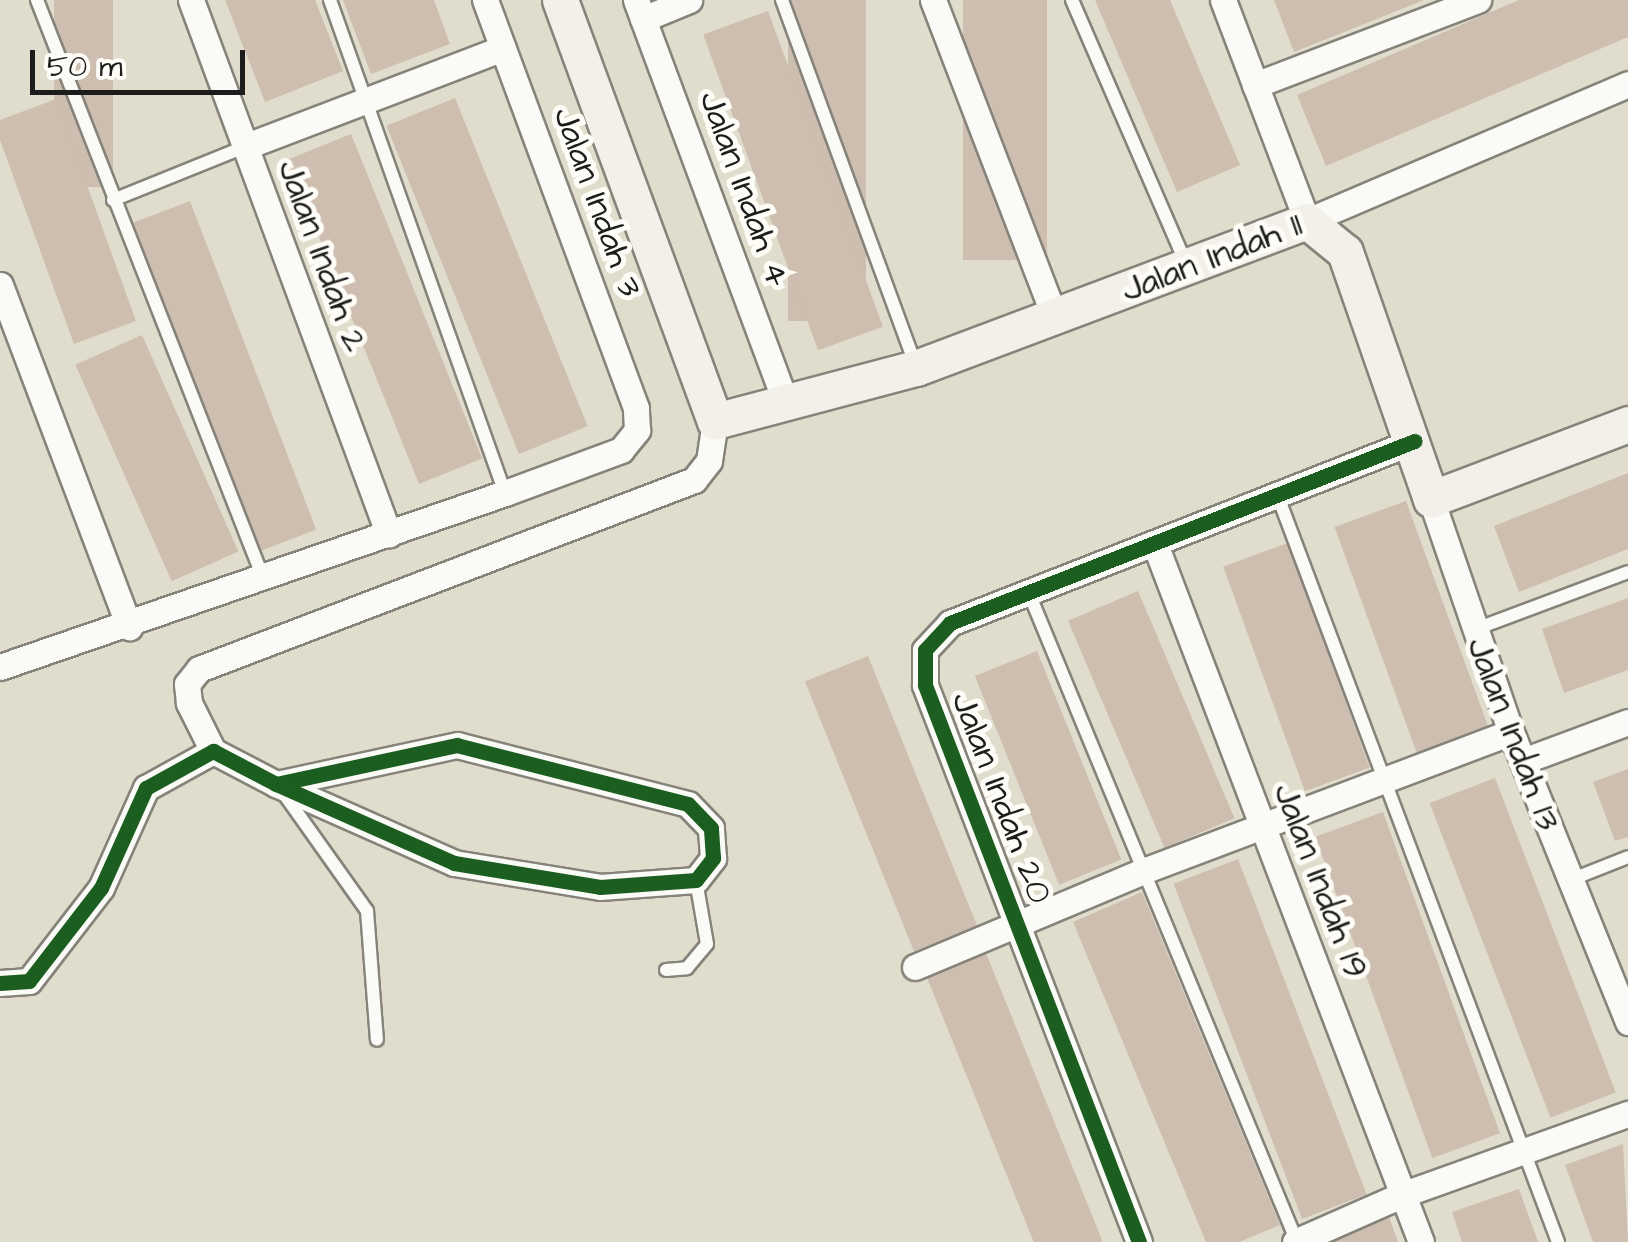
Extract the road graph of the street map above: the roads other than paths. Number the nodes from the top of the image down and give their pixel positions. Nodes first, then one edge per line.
1 (37, 0) edge
2 (191, 0) edge
3 (330, 0) edge
4 (485, 0) edge
5 (560, 0) edge
6 (689, 0) edge
7 (782, 0) edge
8 (933, 0) edge
9 (1072, 0) edge
10 (1223, 0) edge
11 (1478, 0) edge
12 (639, 9) edge
13 (503, 48) junction
14 (1628, 84) edge
15 (1255, 85) junction
16 (367, 102) junction
17 (244, 147) junction
18 (112, 200) junction
19 (1307, 221) junction
20 (1188, 270) junction
21 (0, 284) edge
22 (1055, 318) junction
23 (916, 368) junction
24 (786, 403) junction
25 (715, 422) junction
26 (1628, 424) edge
27 (1414, 441) junction
28 (505, 493) junction
29 (1277, 494) junction
30 (1430, 499) junction
31 (389, 535) junction
32 (1154, 544) junction
33 (1628, 572) edge
34 (264, 580) junction
35 (1028, 591) junction
36 (129, 627) junction
37 (1473, 630) junction
38 (0, 667) edge
39 (1628, 722) edge
40 (1511, 732) junction
41 (213, 751) junction
42 (1523, 760) junction
43 (1386, 777) junction
44 (276, 784) junction
45 (1261, 825) junction
46 (1628, 858) edge
47 (1146, 870) junction
48 (696, 880) junction
49 (1568, 880) junction
50 (1016, 922) junction
51 (915, 967) dead end
52 (666, 970) dead end
53 (0, 983) edge
54 (1626, 1008) edge
55 (377, 1040) dead end
56 (1628, 1114) edge
57 (1526, 1152) junction
58 (1404, 1194) junction
59 (1139, 1242) edge
60 (1296, 1242) edge
61 (1421, 1242) edge
62 (1558, 1242) edge

1 - 18 lane
2 - 17 street, Jalan Indah 2
3 - 16 lane
4 - 13 street, Jalan Indah 3
5 - 25 street
6 - 12 street
7 - 23 lane
8 - 22 street
9 - 20 lane
10 - 15 street
11 - 15 street
12 - 24 street, Jalan Indah 4
13 - 16 street
13 - 28 street, Jalan Indah 3
14 - 19 street, Jalan Indah 11
15 - 19 street
16 - 17 street
16 - 28 lane
17 - 18 lane
17 - 31 street, Jalan Indah 2
18 - 34 lane
19 - 20 street, Jalan Indah 11
19 - 27 street, Jalan Indah 13
20 - 22 street, Jalan Indah 11
21 - 36 street
22 - 23 street, Jalan Indah 11
23 - 24 street, Jalan Indah 11
24 - 25 street, Jalan Indah 11
25 - 41 street
26 - 30 street
27 - 29 street, Jalan Indah 20
27 - 30 street, Jalan Indah 13
28 - 31 street
29 - 32 street, Jalan Indah 20
29 - 43 lane
30 - 37 street, Jalan Indah 13
31 - 34 street
32 - 35 street, Jalan Indah 20
32 - 45 street, Jalan Indah 19
33 - 37 lane
34 - 36 street
35 - 47 lane
35 - 50 street, Jalan Indah 20
36 - 38 street
37 - 40 street, Jalan Indah 13
39 - 42 street
40 - 42 street, Jalan Indah 13
40 - 43 street
41 - 44 street
41 - 53 street
42 - 49 street, Jalan Indah 13
43 - 45 street
43 - 57 lane
44 - 48 street
44 - 48 street
44 - 55 lane
45 - 47 street
45 - 58 street, Jalan Indah 19
46 - 49 lane
47 - 50 street
47 - 60 lane
48 - 52 lane
49 - 54 street, Jalan Indah 13
50 - 51 street
50 - 59 street, Jalan Indah 20
56 - 57 street
57 - 58 street
57 - 62 lane
58 - 60 street
58 - 61 street, Jalan Indah 19

